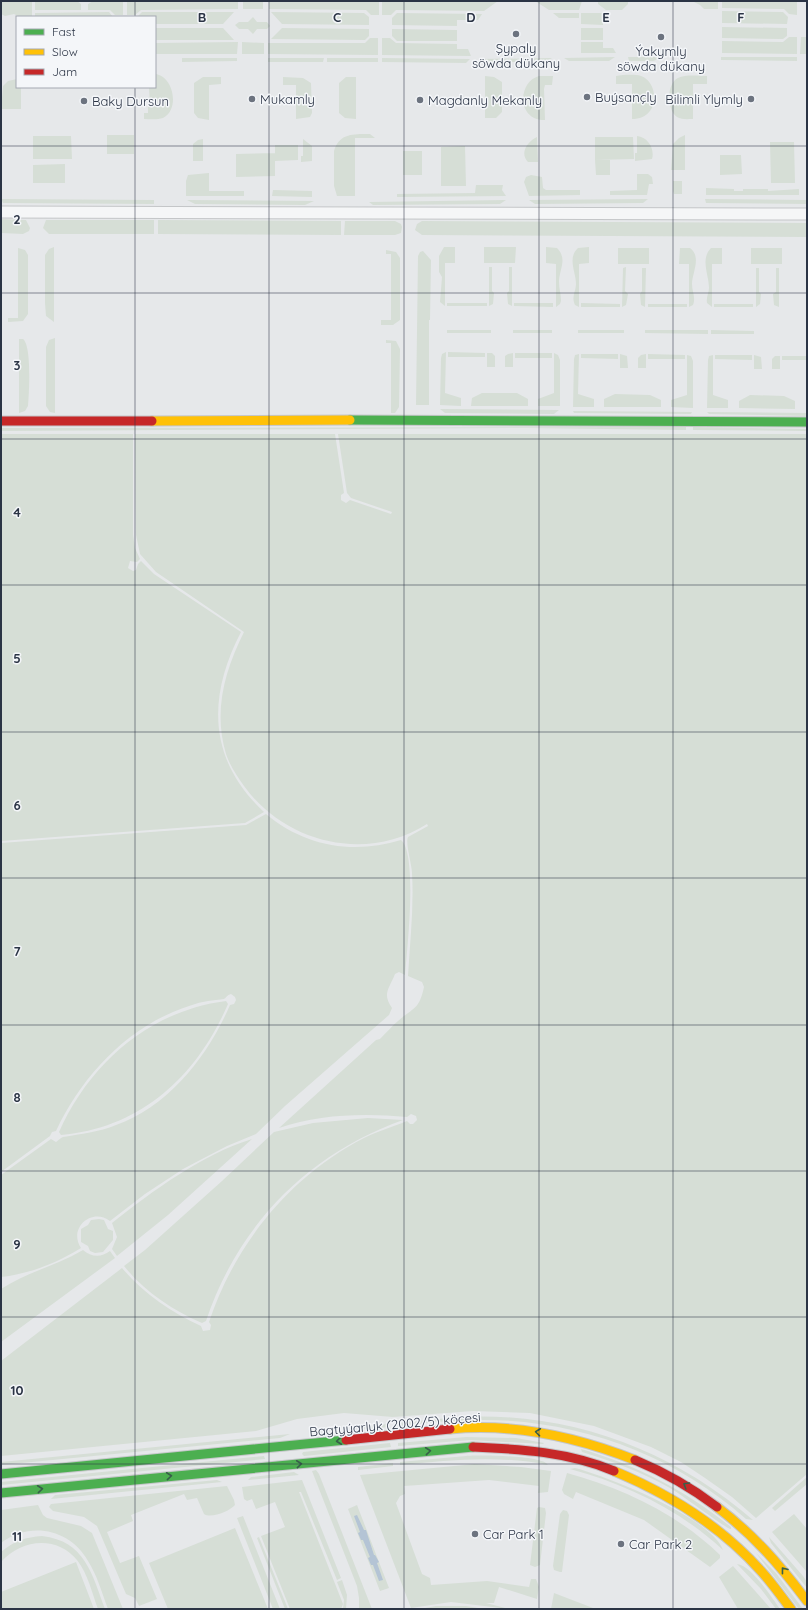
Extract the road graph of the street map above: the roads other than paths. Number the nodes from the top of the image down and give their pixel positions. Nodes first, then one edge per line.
1 (1, 212) edge
2 (807, 214) edge
3 (1, 421) edge
4 (807, 422) edge
5 (565, 1437) junction
6 (280, 1446) junction
7 (561, 1455) junction
8 (282, 1465) junction
9 (1, 1474) edge
10 (1, 1493) edge
11 (754, 1536) junction
12 (740, 1548) junction
13 (807, 1601) edge
14 (790, 1609) edge

1 - 2 street
3 - 4 street
5 -> 6 street, Bagtyýarlyk (2002/5) köçesi
5 - 7 street
11 -> 5 street, Bagtyýarlyk (2002/5) köçesi
6 - 8 street
6 - 9 street, Bagtyýarlyk (2002/5) köçesi
8 -> 7 street
7 - 12 street
10 -> 8 street
11 - 12 street
13 -> 11 street, Bagtyýarlyk (2002/5) köçesi
12 - 14 street

